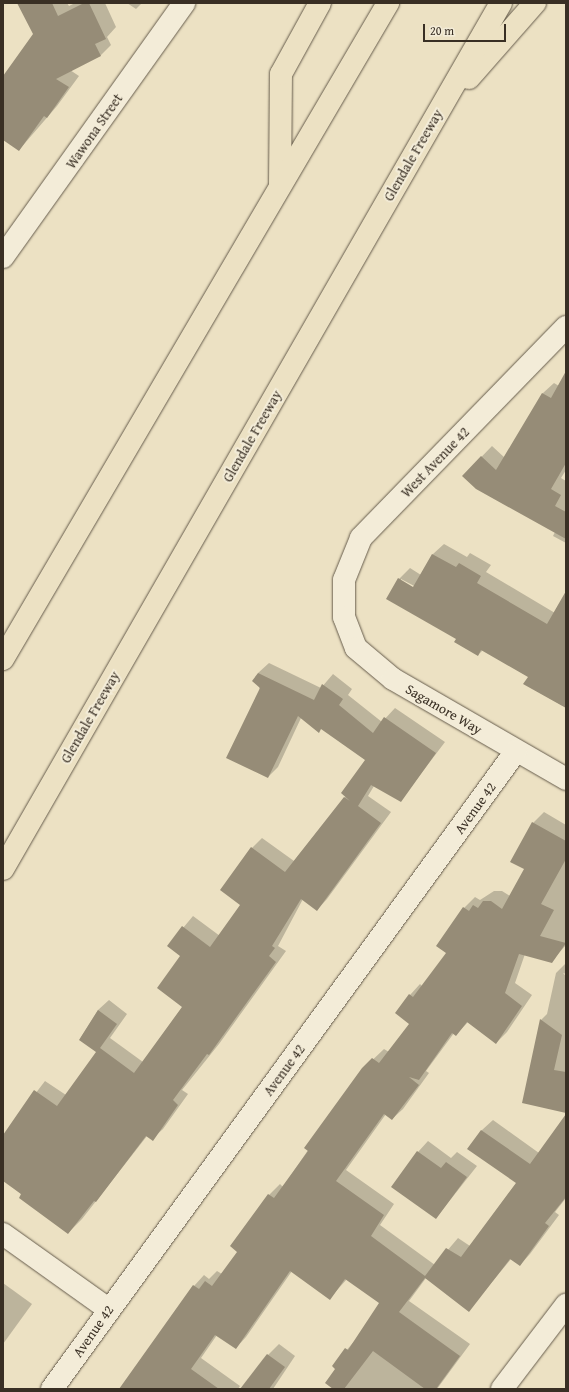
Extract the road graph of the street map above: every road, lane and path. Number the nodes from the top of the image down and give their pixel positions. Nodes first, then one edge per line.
1 (184, 3) edge
2 (320, 3) edge
3 (388, 3) edge
4 (501, 3) edge
5 (535, 3) edge
6 (437, 113) junction
7 (280, 188) junction
8 (7, 248) edge
9 (566, 327) edge
10 (344, 617) joint
11 (3, 659) edge
12 (516, 751) junction
13 (566, 779) edge
14 (3, 869) edge
15 (3, 1234) edge
16 (566, 1305) edge
17 (108, 1309) junction
18 (52, 1389) edge
19 (502, 1389) edge

1 - 8 street, Wawona Street
2 - 7 highway
3 - 7 highway
4 - 6 highway, Glendale Freeway
5 - 6 highway
6 - 14 highway, Glendale Freeway
7 - 11 highway
9 - 10 street, West Avenue 42
10 - 12 street, Sagamore Way
12 - 13 street, Sagamore Way
12 - 17 street, Avenue 42
15 - 17 street
16 - 19 street
17 - 18 street, Avenue 42

